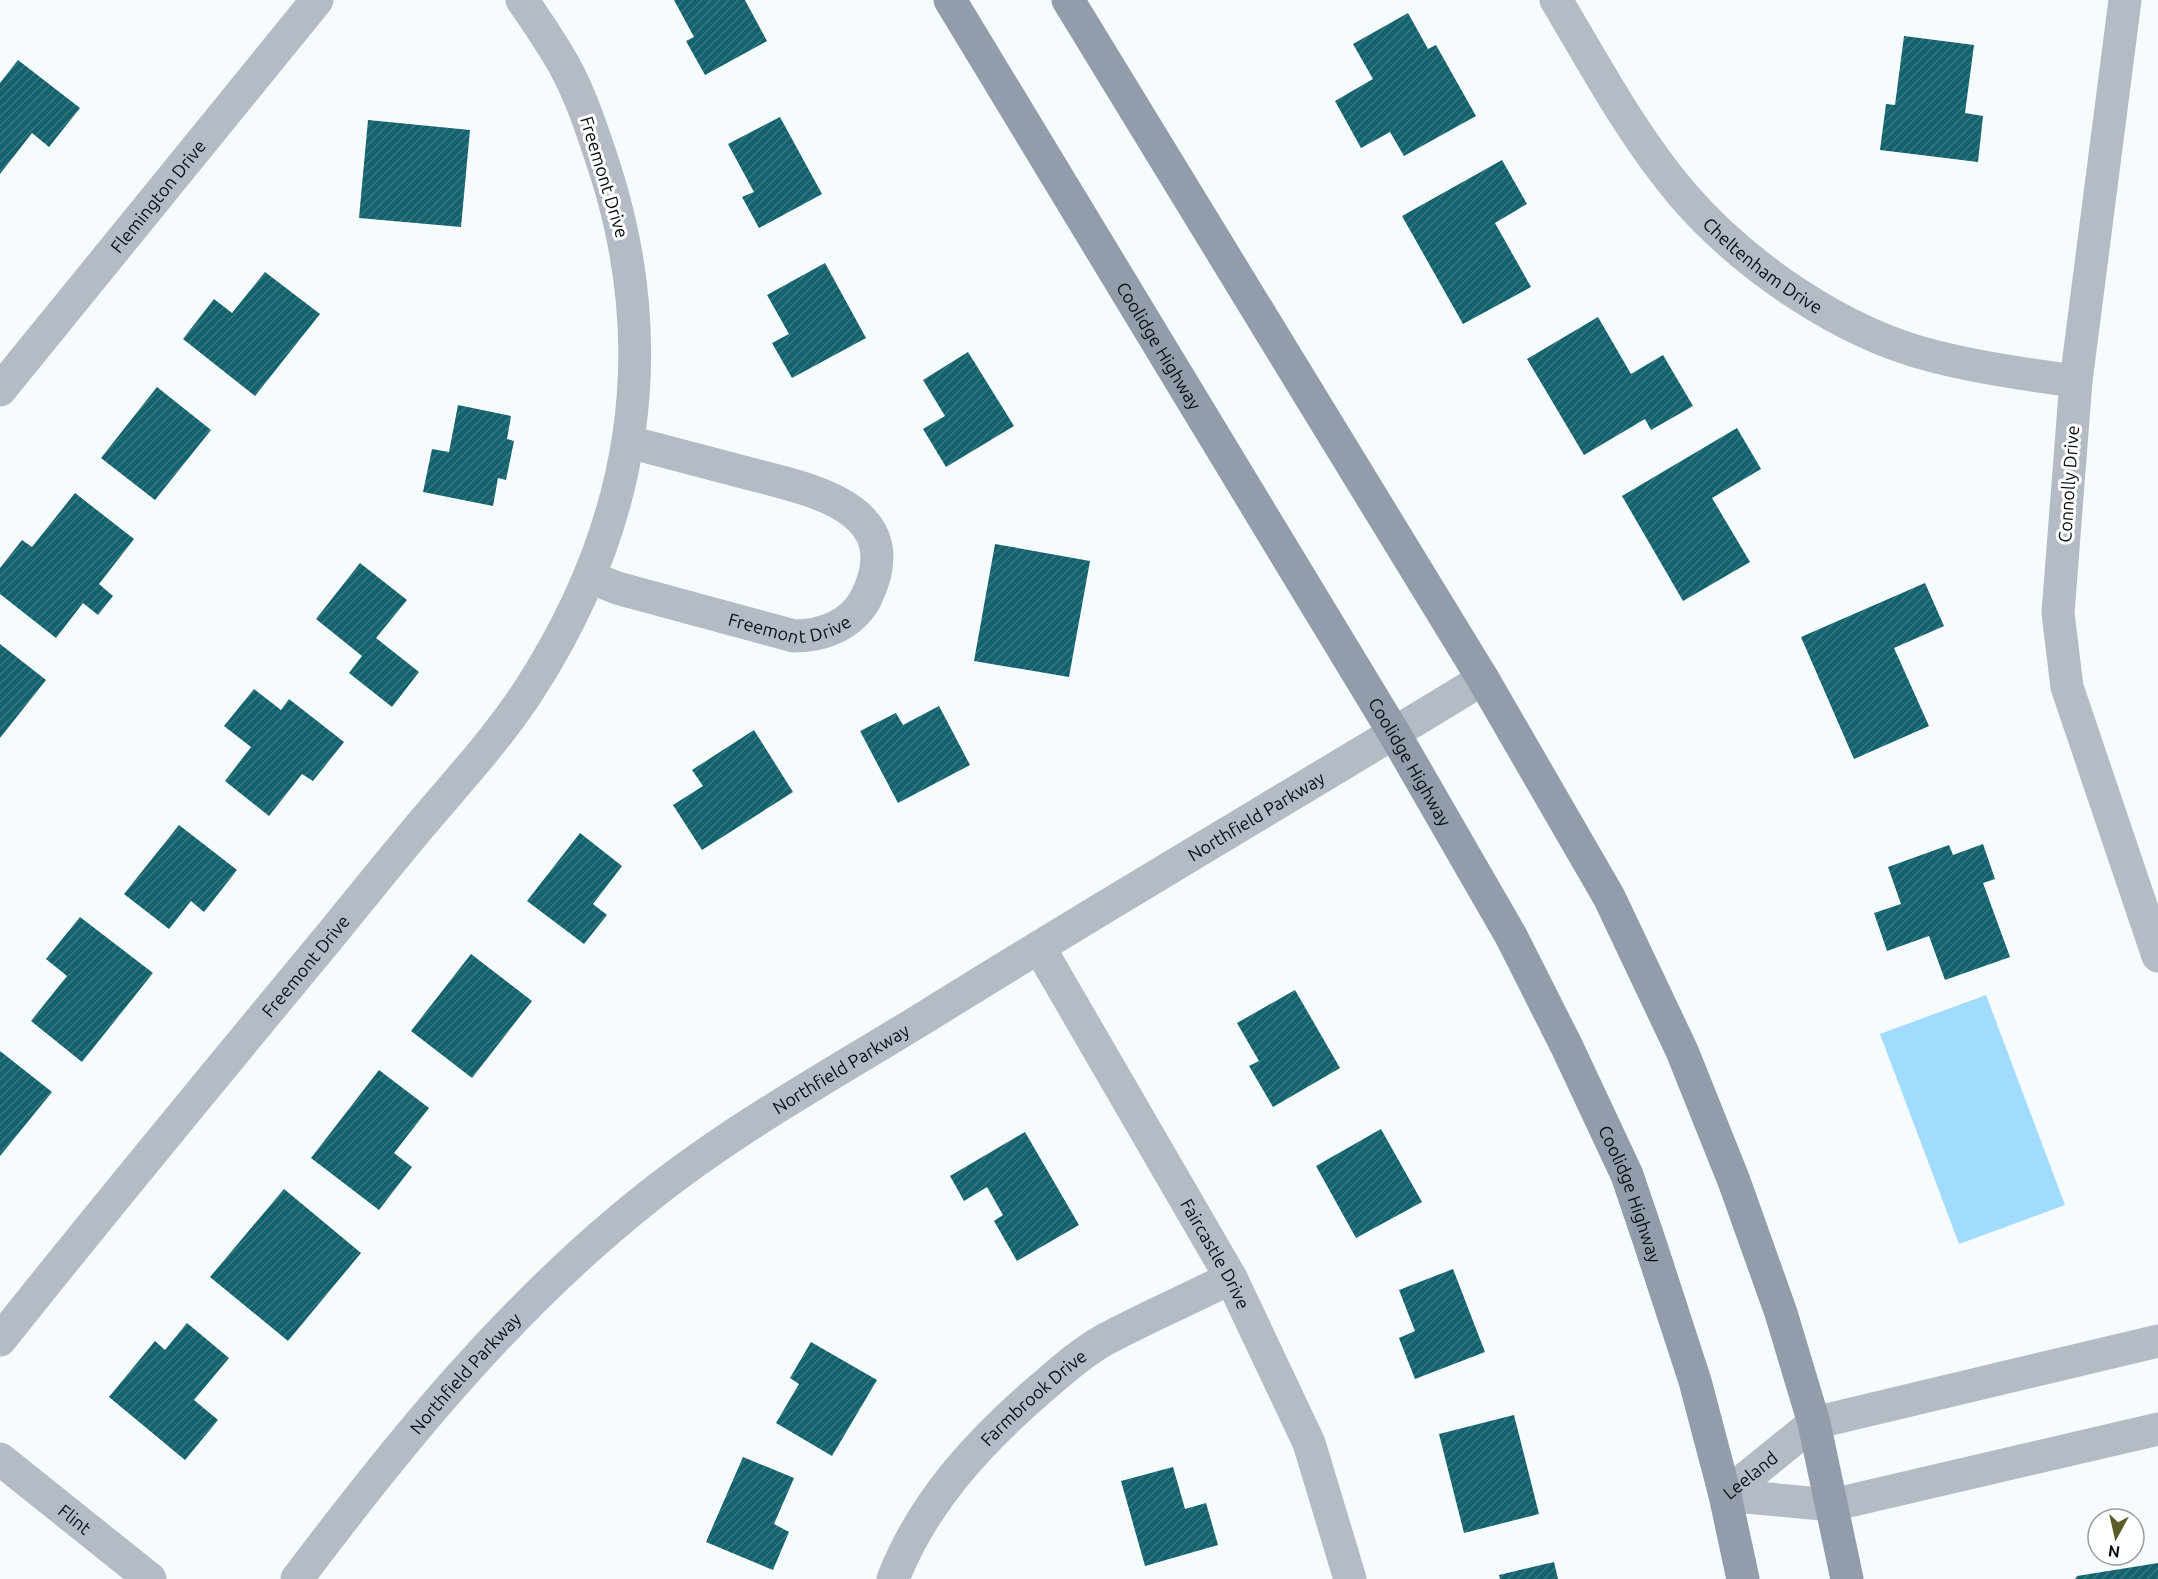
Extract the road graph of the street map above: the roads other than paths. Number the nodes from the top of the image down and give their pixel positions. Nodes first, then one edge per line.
1 (317, 0) edge
2 (522, 0) edge
3 (950, 0) edge
4 (1068, 0) edge
5 (1556, 0) edge
6 (2125, 0) edge
7 (2076, 381) junction
8 (0, 390) edge
9 (629, 442) junction
10 (590, 578) junction
11 (1483, 678) junction
12 (1394, 733) junction
13 (1038, 946) junction
14 (2158, 956) edge
15 (1231, 1278) junction
16 (0, 1340) edge
17 (2158, 1341) edge
18 (1814, 1423) junction
19 (2158, 1429) edge
20 (0, 1459) edge
21 (1725, 1495) junction
22 (1832, 1505) junction
23 (150, 1579) edge
24 (297, 1579) edge
25 (893, 1579) edge
26 (1350, 1579) edge
27 (1743, 1579) edge
28 (1847, 1579) edge

1 - 8 street, Flemington Drive
2 - 9 street, Freemont Drive
3 - 12 main road, Coolidge Highway
4 - 11 main road
5 - 7 street, Cheltenham Drive
6 - 7 street, Connolly Drive
7 - 14 street, Connolly Drive
9 - 10 street, Freemont Drive
9 - 10 street, Freemont Drive
10 - 16 street, Freemont Drive
11 - 12 street, Northfield Parkway
11 - 18 main road
12 - 13 street, Northfield Parkway
12 - 21 main road, Coolidge Highway
13 - 15 street, Faircastle Drive
13 - 24 street, Northfield Parkway
15 - 25 street, Farmbrook Drive
15 - 26 street, Faircastle Drive
17 - 18 street, Leeland
18 - 21 street, Leeland
18 - 22 main road
19 - 22 street, Leeland
20 - 23 street, Flint
21 - 22 street, Leeland
21 - 27 main road, Coolidge Highway
22 - 28 main road

